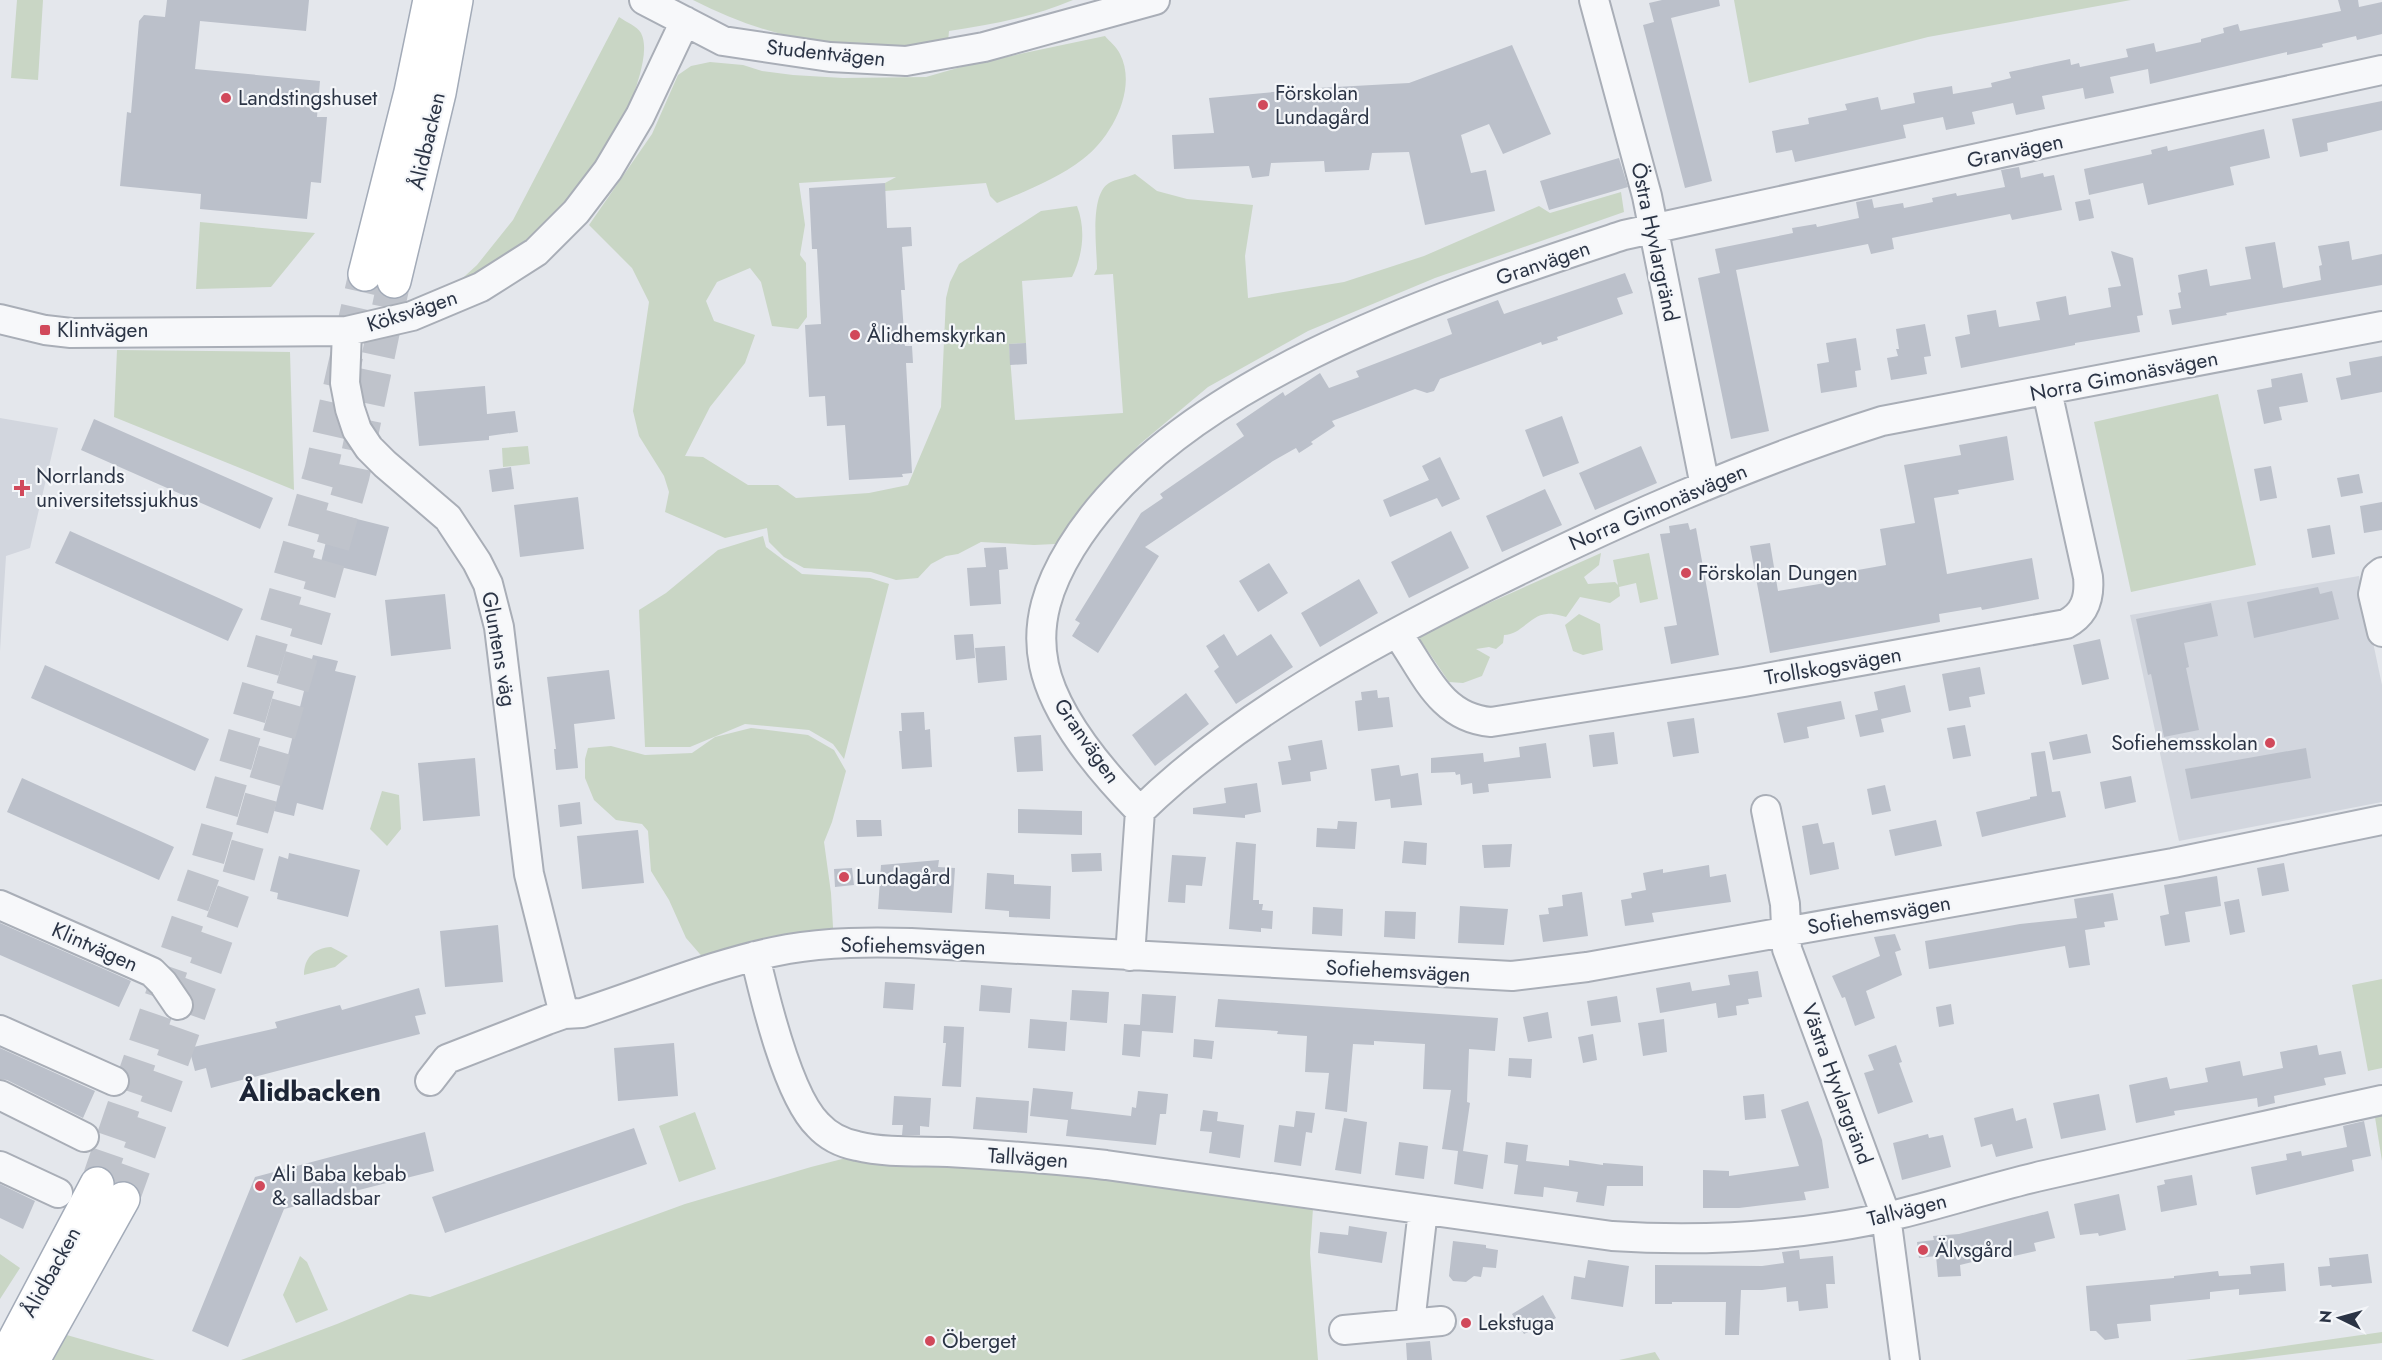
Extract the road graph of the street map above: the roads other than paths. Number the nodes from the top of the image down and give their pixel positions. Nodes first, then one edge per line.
1 (429, 0) edge
2 (456, 0) edge
3 (472, 0) edge
4 (644, 0) edge
5 (1155, 0) edge
6 (1594, 0) edge
7 (685, 21) junction
8 (2382, 70) edge
9 (439, 93) junction
10 (1654, 228) junction
11 (0, 319) edge
12 (2382, 326) edge
13 (346, 331) junction
14 (2047, 391) junction
15 (1705, 486) junction
16 (2379, 574) edge
17 (2382, 632) edge
18 (1397, 633) junction
19 (1140, 810) junction
20 (1766, 810) dead end
21 (2382, 820) edge
22 (0, 905) edge
23 (1785, 931) junction
24 (754, 956) junction
25 (1131, 956) junction
26 (178, 1005) dead end
27 (564, 1014) junction
28 (0, 1030) edge
29 (114, 1081) dead end
30 (430, 1081) dead end
31 (0, 1095) edge
32 (2382, 1100) edge
33 (84, 1137) dead end
34 (0, 1166) edge
35 (110, 1191) tunnel mouth
36 (58, 1193) dead end
37 (1423, 1210) junction
38 (1886, 1216) junction
39 (1441, 1321) dead end
40 (1410, 1323) junction
41 (1344, 1330) dead end
42 (13, 1353) edge
43 (1905, 1360) edge

1 - 9 main road, Ålidbacken
2 - 9 main road, Ålidbacken
3 - 9 main road
4 - 7 street, Studentvägen
5 - 7 street, Studentvägen
6 - 10 street, Östra Hyvlargränd
7 - 13 street, Köksvägen
8 - 10 street, Granvägen
10 - 15 street, Östra Hyvlargränd
10 - 19 street, Granvägen
11 - 13 street, Köksvägen
12 - 14 street, Norra Gimonäsvägen
13 - 27 street, Gluntens väg
14 - 15 street, Norra Gimonäsvägen
14 - 18 street, Trollskogsvägen
15 - 18 street, Norra Gimonäsvägen
16 - 17 street
18 - 19 street, Norra Gimonäsvägen
19 - 25 street
20 - 23 street, Västra Hyvlargränd
21 - 23 street, Sofiehemsvägen
22 - 26 street, Klintvägen
23 - 25 street, Sofiehemsvägen
23 - 38 street, Västra Hyvlargränd
24 - 25 street, Sofiehemsvägen
24 - 27 street, Sofiehemsvägen
24 - 37 street, Tallvägen
27 - 30 street, Sofiehemsvägen
28 - 29 street
31 - 33 street
32 - 38 street, Tallvägen
34 - 36 street
35 - 42 main road, Ålidbacken
37 - 38 street, Tallvägen
37 - 40 street
38 - 43 street, Västra Hyvlargränd
39 - 40 street
40 - 41 street

